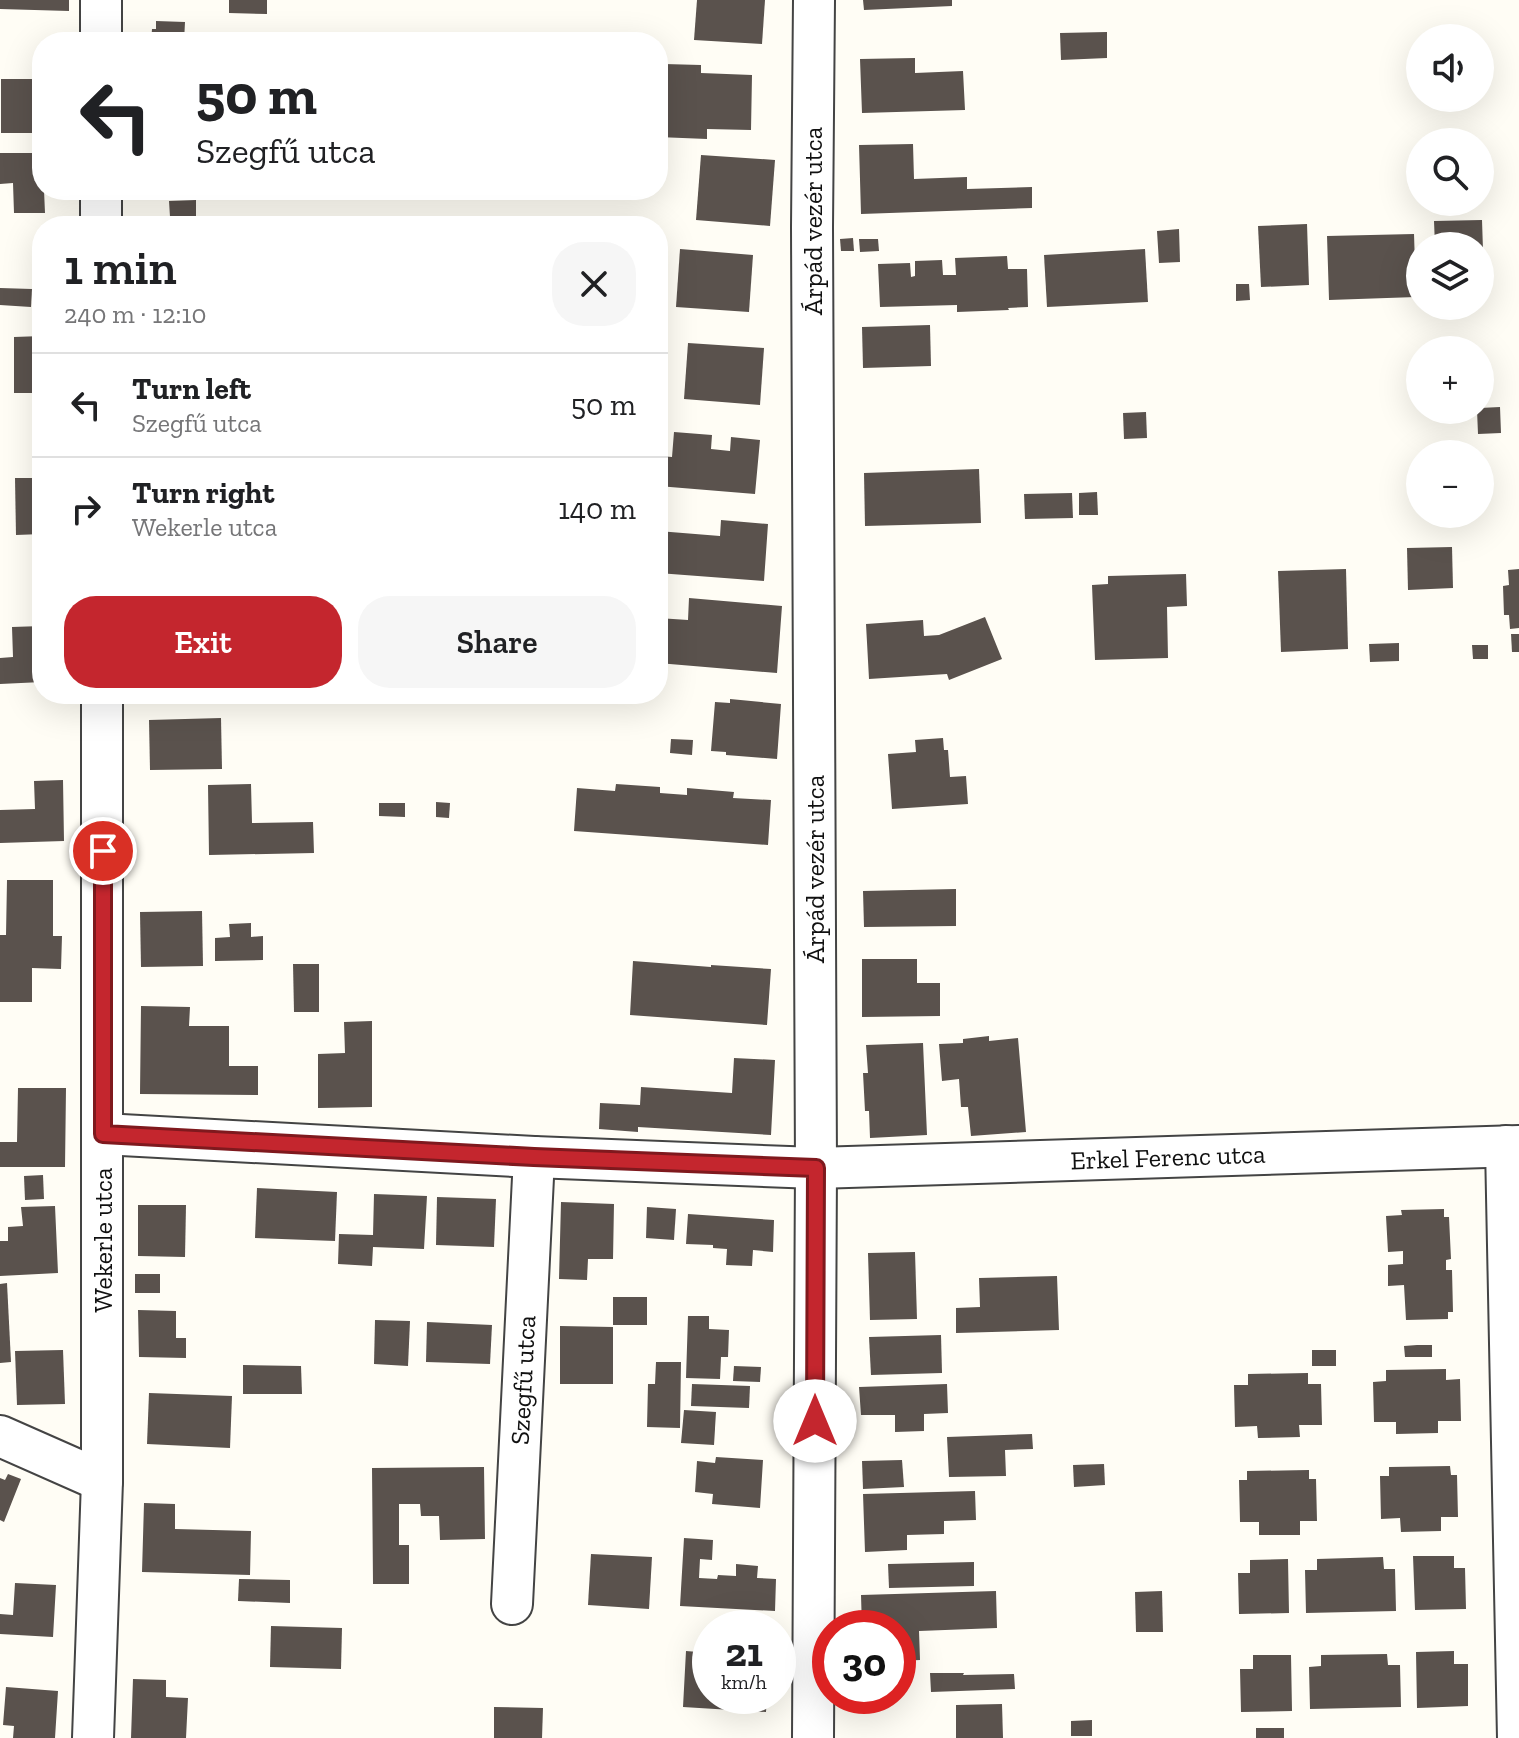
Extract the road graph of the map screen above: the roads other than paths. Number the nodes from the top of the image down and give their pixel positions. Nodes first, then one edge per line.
1 (101, 0) edge
2 (814, 0) edge
3 (101, 32) edge
4 (102, 704) edge
5 (103, 1134) junction
6 (1513, 1146) edge
7 (534, 1157) junction
8 (816, 1168) junction
9 (0, 1436) edge
10 (102, 1481) junction
11 (512, 1604) dead end
12 (93, 1738) edge
13 (813, 1738) edge
14 (1518, 1738) edge

1 - 3 street
2 - 8 street, Árpád vezér utca
4 - 5 street, Wekerle utca
5 - 7 street
5 - 10 street, Wekerle utca
6 - 8 street, Erkel Ferenc utca
6 - 14 street
7 - 8 street
7 - 11 street, Szegfű utca
8 - 13 street, Árpád vezér utca
9 - 10 street
10 - 12 street, Wekerle utca

